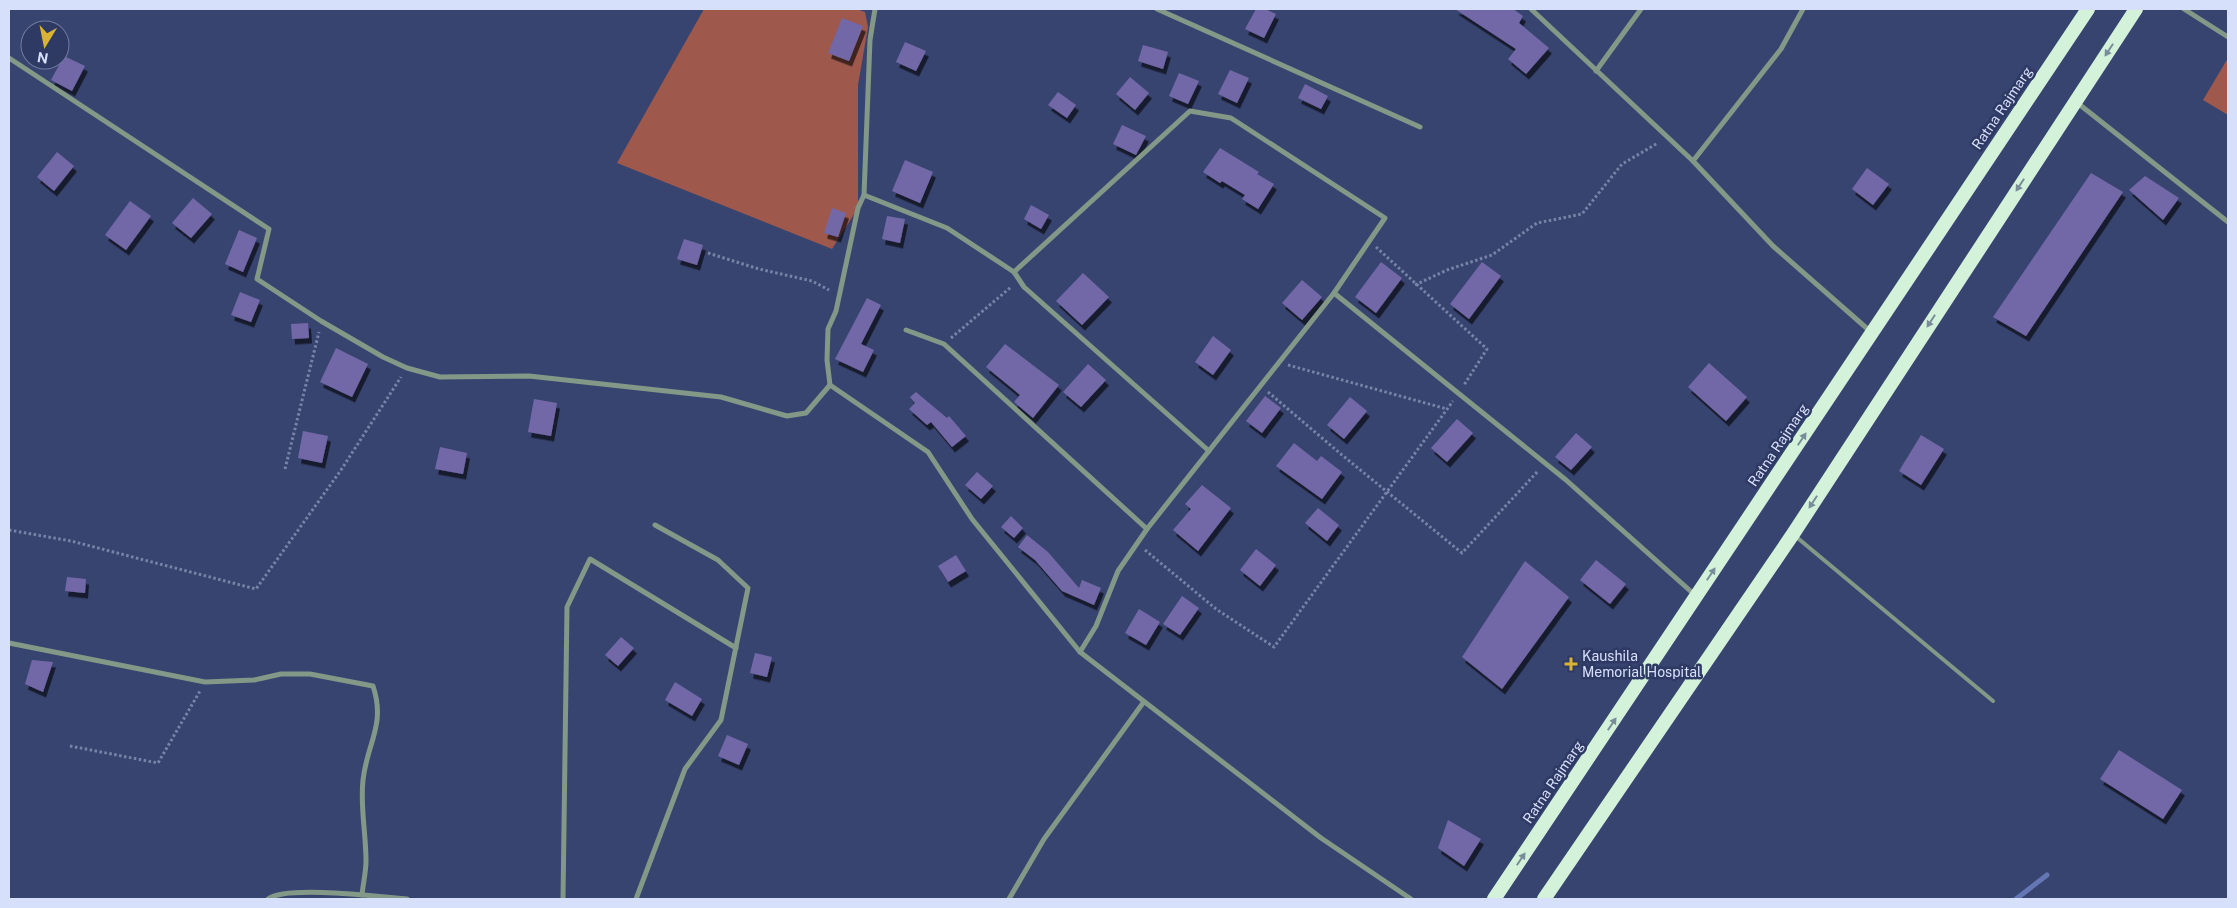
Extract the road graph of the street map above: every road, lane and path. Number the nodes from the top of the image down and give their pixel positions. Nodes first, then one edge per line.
1 (875, 9) edge
2 (1157, 9) edge
3 (1531, 9) edge
4 (1641, 9) edge
5 (1803, 9) edge
6 (2088, 9) edge
7 (2136, 9) edge
8 (2184, 9) edge
9 (2228, 37) edge
10 (9, 58) edge
11 (1596, 71) junction
12 (2075, 101) junction
13 (1420, 127) dead end
14 (1668, 137) junction
15 (1693, 161) junction
16 (864, 195) junction
17 (2228, 222) edge
18 (1370, 241) junction
19 (708, 253) dead end
20 (1014, 272) junction
21 (1019, 280) junction
22 (1415, 285) junction
23 (1334, 293) junction
24 (839, 295) junction
25 (321, 321) junction
26 (906, 330) dead end
27 (1872, 333) junction
28 (944, 344) junction
29 (1279, 363) junction
30 (407, 368) junction
31 (830, 385) junction
32 (1261, 385) junction
33 (1458, 393) junction
34 (1447, 409) junction
35 (1209, 451) junction
36 (1545, 463) junction
37 (285, 469) dead end
38 (1386, 492) junction
39 (655, 525) dead end
40 (1147, 529) junction
41 (9, 530) edge
42 (1792, 534) junction
43 (1137, 543) junction
44 (1697, 596) junction
45 (9, 643) edge
46 (736, 648) junction
47 (1080, 652) junction
48 (206, 682) junction
49 (1993, 702) dead end
50 (1143, 703) junction
51 (70, 746) dead end
52 (362, 895) junction
53 (268, 899) edge
54 (407, 899) edge
55 (563, 899) edge
56 (636, 899) edge
57 (1009, 899) edge
58 (1410, 899) edge
59 (1494, 899) edge
60 (1544, 899) edge

1 - 16 street
2 - 13 street
3 - 11 street
4 - 11 street
5 - 15 street
6 - 27 highway, Ratna Rajmarg
7 -> 12 highway
8 - 9 street
10 - 25 street
11 - 14 street
12 - 17 street
12 -> 42 highway
14 - 15 street
14 - 22 path
15 - 27 street
16 - 20 street
16 - 24 street
18 - 20 street
18 - 22 path
18 - 23 street
19 - 24 path
20 - 21 street
21 - 28 path
21 - 35 street
22 - 33 path
23 - 29 street
23 - 33 street
24 - 31 street
25 - 30 street
25 - 37 path
26 - 28 street
44 -> 27 highway, Ratna Rajmarg
28 - 40 street
29 - 32 street
29 - 34 path
30 - 31 street
30 - 41 path
31 - 47 street
32 - 35 street
32 - 38 path
33 - 34 path
33 - 36 street
34 - 38 path
35 - 40 street
36 - 38 path
36 - 44 street
38 - 43 path
39 - 46 street
40 - 43 street
42 - 49 lane
42 - 60 highway
43 - 47 street
59 -> 44 highway, Ratna Rajmarg
45 - 48 street
46 - 55 street
46 - 56 street
47 - 50 street
48 - 51 path
48 - 52 street
50 - 57 street
50 - 58 street
52 - 53 street
52 - 54 street

